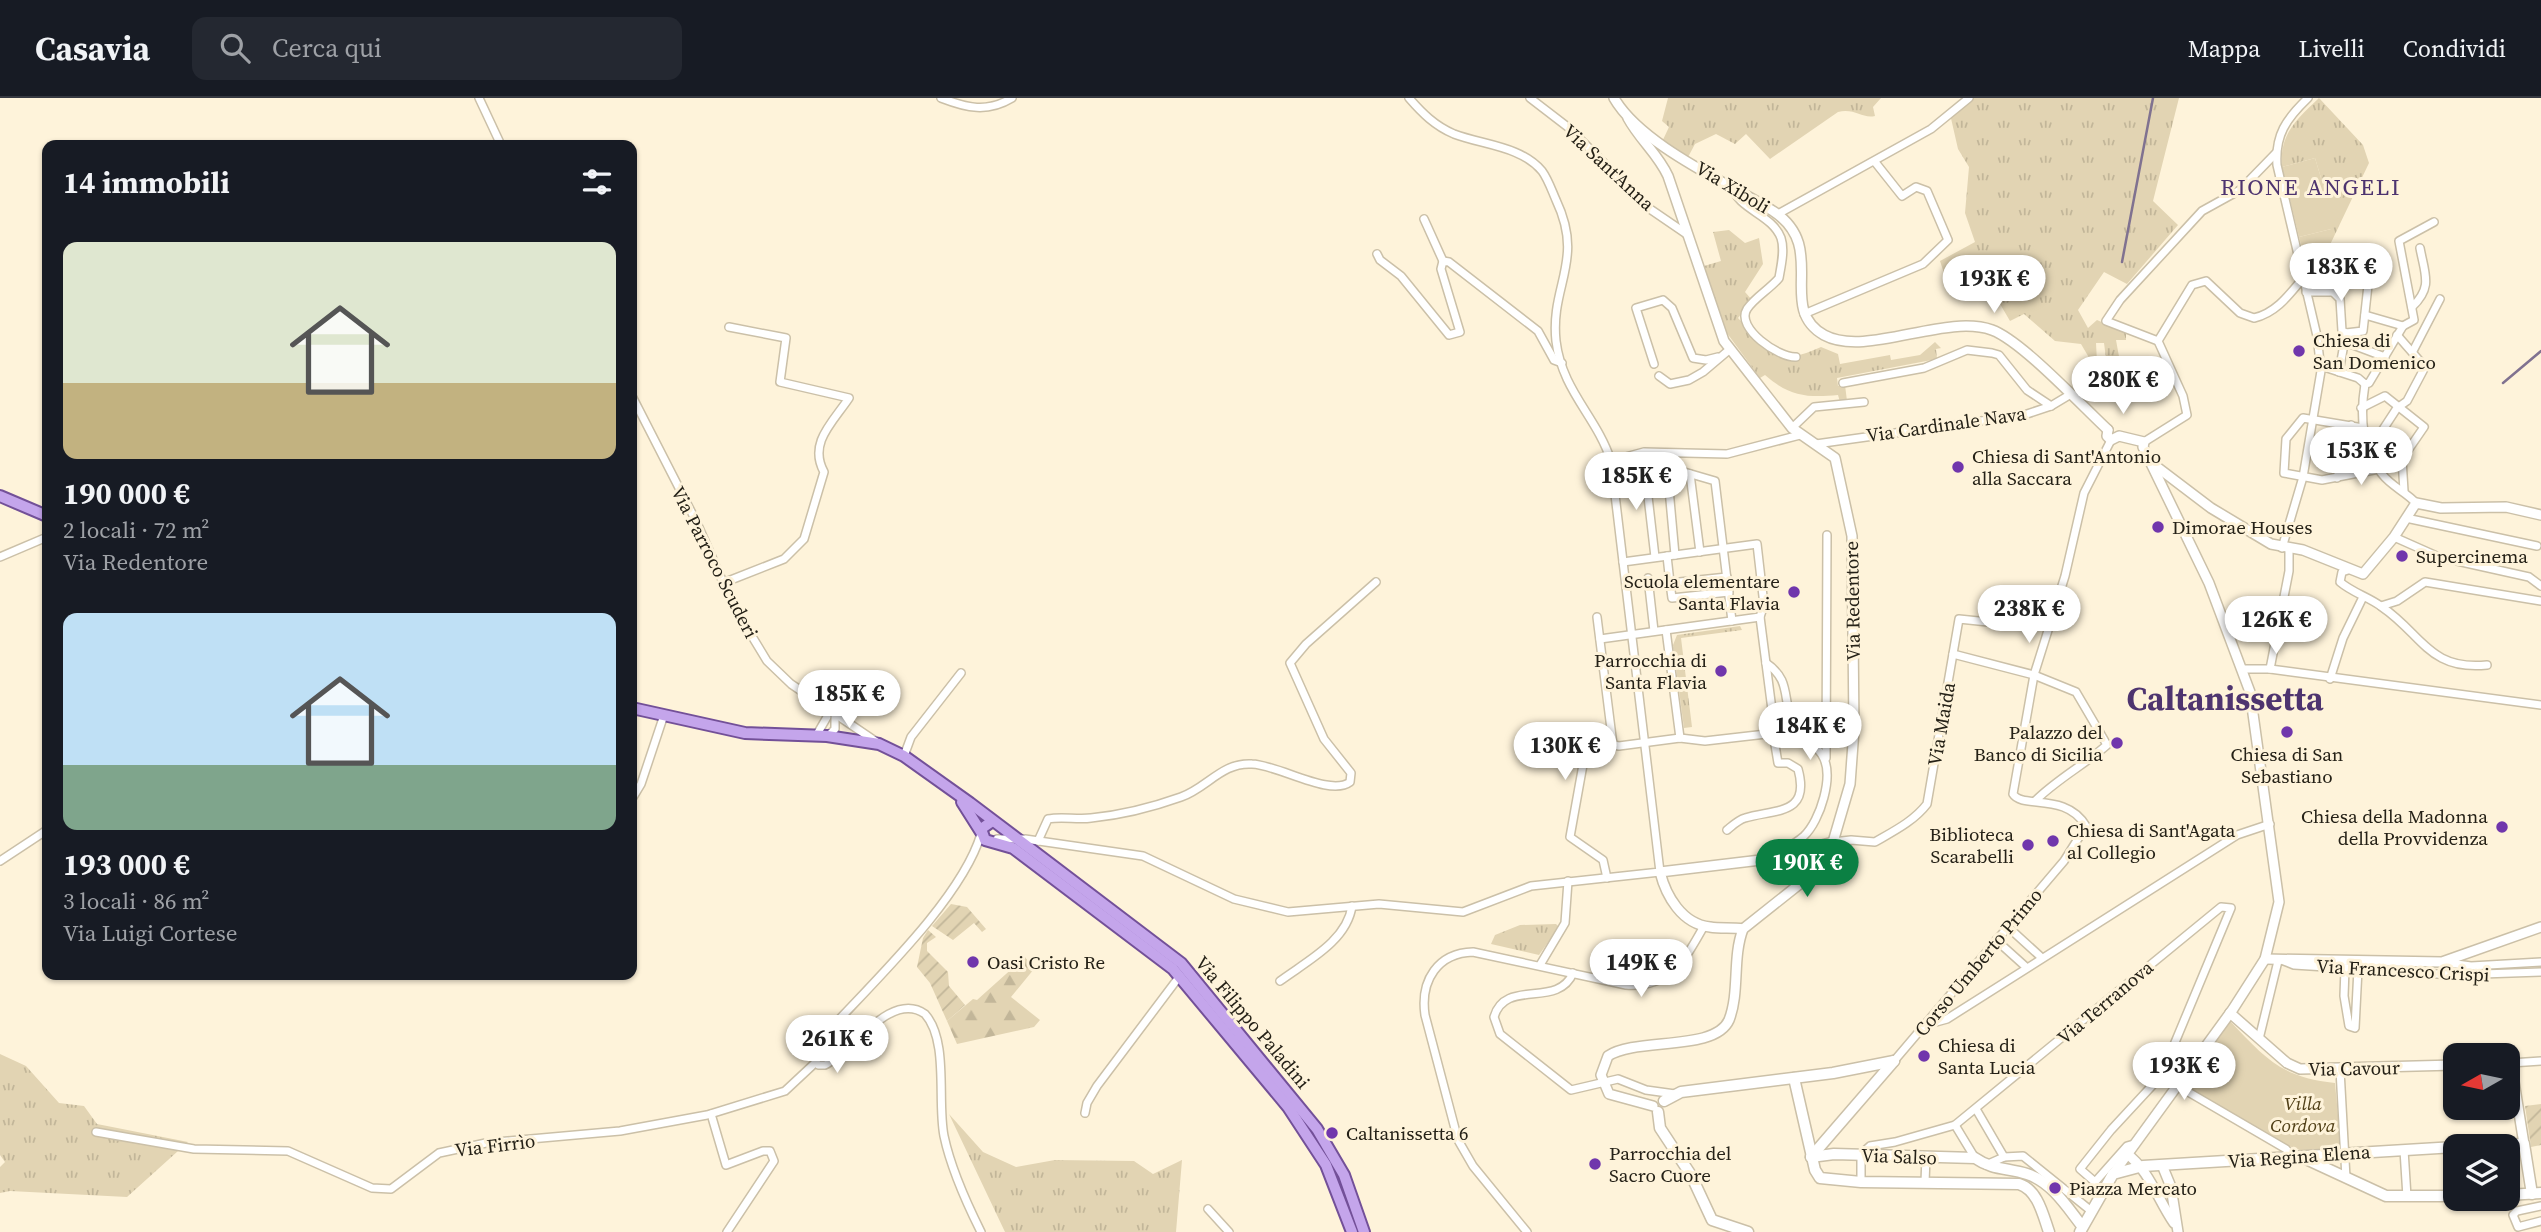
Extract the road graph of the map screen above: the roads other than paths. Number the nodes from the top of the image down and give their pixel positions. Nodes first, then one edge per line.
1 (479, 98) edge
2 (941, 98) edge
3 (1012, 98) edge
4 (1409, 98) edge
5 (1530, 98) edge
6 (1614, 98) edge
7 (1969, 98) edge
8 (2308, 98) edge
9 (1628, 118) junction
10 (499, 140) edge
11 (2276, 153) junction
12 (1875, 162) junction
13 (1731, 185) junction
14 (1778, 214) junction
15 (1424, 219) dead end
16 (2434, 222) dead end
17 (1688, 235) junction
18 (2420, 248) dead end
19 (1377, 254) dead end
20 (1443, 261) junction
21 (2425, 275) junction
22 (2407, 277) junction
23 (2303, 278) junction
24 (2306, 292) junction
25 (2333, 292) junction
26 (2440, 299) dead end
27 (2412, 307) junction
28 (1804, 314) junction
29 (2365, 315) junction
30 (2403, 326) junction
31 (729, 327) dead end
32 (2397, 335) junction
33 (2345, 337) junction
34 (2158, 341) junction
35 (1729, 350) junction
36 (2413, 351) junction
37 (1718, 357) junction
38 (1796, 357) dead end
39 (2385, 357) junction
40 (1562, 363) junction
41 (1654, 365) dead end
42 (2321, 366) junction
43 (2339, 372) junction
44 (1659, 376) dead end
45 (1843, 383) dead end
46 (2367, 383) junction
47 (2071, 394) junction
48 (1864, 402) dead end
49 (637, 406) edge
50 (2052, 406) junction
51 (2361, 408) junction
52 (2397, 408) junction
53 (2316, 418) junction
54 (2351, 425) junction
55 (2363, 428) junction
56 (1796, 431) junction
57 (2112, 436) junction
58 (1816, 444) junction
59 (2142, 444) junction
60 (2309, 447) junction
61 (2369, 448) junction
62 (2345, 450) junction
63 (2405, 453) junction
64 (2149, 460) junction
65 (1611, 461) junction
66 (1644, 463) dead end
67 (2379, 469) junction
68 (1690, 474) junction
69 (2303, 477) junction
70 (2337, 478) junction
71 (2404, 491) junction
72 (0, 495) edge
73 (2416, 503) junction
74 (42, 511) edge
75 (2541, 515) edge
76 (2406, 519) junction
77 (1827, 535) dead end
78 (2394, 537) junction
79 (42, 539) edge
80 (2538, 546) dead end
81 (1724, 548) junction
82 (2285, 548) junction
83 (1700, 552) junction
84 (1675, 555) junction
85 (1667, 556) junction
86 (0, 557) edge
87 (1655, 557) junction
88 (1623, 562) junction
89 (2351, 569) junction
90 (1727, 577) junction
91 (1648, 578) dead end
92 (1376, 582) dead end
93 (723, 583) junction
94 (1670, 583) junction
95 (2541, 586) edge
96 (1729, 592) junction
97 (2363, 597) junction
98 (2541, 601) edge
99 (2057, 602) junction
100 (2381, 606) junction
101 (1597, 617) dead end
102 (1760, 617) junction
103 (1732, 621) junction
104 (1666, 630) junction
105 (1654, 631) junction
106 (1632, 634) junction
107 (1600, 639) junction
108 (1953, 654) junction
109 (1766, 663) junction
110 (2487, 666) dead end
111 (2244, 669) junction
112 (2270, 669) junction
113 (961, 673) dead end
114 (2034, 675) junction
115 (2330, 679) junction
116 (2541, 705) edge
117 (825, 706) junction
118 (637, 709) edge
119 (834, 712) junction
120 (664, 715) junction
121 (1774, 733) junction
122 (822, 736) junction
123 (1679, 738) junction
124 (1645, 743) junction
125 (878, 744) junction
126 (1613, 745) junction
127 (904, 757) junction
128 (1826, 761) junction
129 (637, 792) edge
130 (955, 795) junction
131 (2035, 801) junction
132 (994, 823) junction
133 (2270, 824) junction
134 (1727, 830) dead end
135 (42, 833) edge
136 (981, 833) junction
137 (1016, 838) junction
138 (994, 840) junction
139 (1038, 841) junction
140 (1833, 842) junction
141 (975, 854) junction
142 (1769, 859) junction
143 (0, 861) edge
144 (1660, 872) junction
145 (1607, 878) junction
146 (1568, 881) junction
147 (1352, 906) junction
148 (1704, 926) junction
149 (2008, 927) junction
150 (2541, 927) edge
151 (1744, 929) junction
152 (1996, 940) junction
153 (2042, 958) junction
154 (2265, 959) junction
155 (2281, 961) junction
156 (2442, 962) junction
157 (2541, 962) edge
158 (1540, 965) junction
159 (2026, 967) junction
160 (2345, 968) junction
161 (2358, 969) junction
162 (2541, 972) edge
163 (1573, 973) junction
164 (1179, 977) junction
165 (1280, 981) dead end
166 (2230, 1013) junction
167 (1925, 1025) junction
168 (2259, 1039) junction
169 (1894, 1061) junction
170 (2541, 1061) edge
171 (2520, 1062) edge
172 (815, 1063) junction
173 (2443, 1066) edge
174 (2340, 1070) junction
175 (1794, 1078) junction
176 (1602, 1082) junction
177 (2178, 1086) junction
178 (1675, 1094) junction
179 (1655, 1109) junction
180 (1976, 1109) junction
181 (1085, 1113) dead end
182 (711, 1114) junction
183 (2520, 1120) edge
184 (1955, 1125) junction
185 (96, 1132) dead end
186 (2134, 1144) junction
187 (2520, 1144) edge
188 (2524, 1144) junction
189 (2443, 1148) edge
190 (2404, 1150) junction
191 (2127, 1154) junction
192 (2344, 1154) junction
193 (1811, 1157) junction
194 (1926, 1157) junction
195 (2004, 1157) junction
196 (2297, 1157) junction
197 (1861, 1158) junction
198 (1975, 1158) junction
199 (2162, 1164) junction
200 (1986, 1165) junction
201 (2143, 1166) junction
202 (2113, 1174) junction
203 (2346, 1178) junction
204 (1861, 1182) junction
205 (1925, 1182) junction
206 (2537, 1194) edge
207 (2443, 1196) edge
208 (2407, 1198) junction
209 (2541, 1206) edge
210 (1208, 1209) dead end
211 (2090, 1210) junction
212 (2538, 1222) edge
213 (2176, 1227) edge
214 (2081, 1229) edge
215 (727, 1232) edge
216 (981, 1232) edge
217 (1230, 1232) edge
218 (1352, 1232) edge
219 (1364, 1232) edge
220 (1527, 1232) edge
221 (1748, 1232) edge
222 (2049, 1232) edge

1 - 10 street
2 - 3 street
4 - 40 street
5 - 17 street, Via Sant'Anna
6 - 9 street, Via Xiboli
7 - 12 street
8 - 11 street
9 - 13 street, Via Xiboli
9 - 17 street, Via Redentore
11 - 23 street
11 - 34 street
12 - 14 street
12 - 28 street
13 - 14 street, Via Xiboli
13 - 38 street
14 - 28 street, Via Xiboli
15 - 20 street
16 - 22 street
17 - 35 street, Via Redentore
18 - 21 street
19 - 20 street
20 - 40 street
21 - 22 street
21 - 27 street
22 - 27 street
23 - 24 street
23 - 34 street
24 - 25 street
24 - 42 street
25 - 29 street
25 - 33 street
26 - 36 street
27 - 30 street
28 - 47 street
29 - 30 street
29 - 33 street
30 - 32 street
31 - 93 street
32 - 36 street
32 - 39 street
33 - 39 street
33 - 43 street
34 - 59 street
35 - 37 street
35 - 56 street, Via Redentore
36 - 52 street
37 - 41 street
37 - 44 street
39 - 46 street
40 - 65 street
42 - 43 street
42 - 53 street
43 - 46 street
45 - 50 street
46 - 51 street
47 - 50 street, Via Cardinale Nava
47 - 57 street
48 - 56 street
49 - 93 street, Via Parroco Scuderi
50 - 58 street, Via Cardinale Nava
51 - 52 street
51 - 55 street
52 - 63 street
52 - 63 street
53 - 54 street
53 - 60 street
53 - 69 street
54 - 55 street
54 - 62 street
55 - 61 street
56 - 58 street, Via Redentore
56 - 65 street
57 - 59 street
57 - 99 street
58 - 140 street, Via Redentore
59 - 64 street
60 - 62 street
60 - 69 street
61 - 62 street
61 - 67 street
62 - 70 street
63 - 71 street
64 - 82 street
64 - 111 street
65 - 88 street
66 - 87 street
67 - 70 street
67 - 71 street
68 - 81 street
68 - 83 street
68 - 84 street
69 - 70 street
69 - 82 street
71 - 73 street
72 - 74 main road
73 - 75 street
73 - 76 street
76 - 78 street
76 - 80 street
77 - 128 street
78 - 89 street
78 - 95 street
79 - 86 street
81 - 83 street
81 - 90 street
81 - 102 street
82 - 89 street
82 - 112 street
83 - 84 street
84 - 85 street
85 - 87 street
85 - 94 street
87 - 88 street
88 - 106 street
89 - 97 street
90 - 94 street
90 - 96 street
91 - 105 street
92 - 139 street
93 - 117 street, Via Parroco Scuderi
94 - 96 street
96 - 103 street
97 - 100 street
97 - 115 street
98 - 100 street
99 - 108 street, Via Maida
99 - 114 street
100 - 110 street
101 - 107 street
102 - 103 street
102 - 109 street
103 - 104 street
104 - 105 street
104 - 123 street
105 - 106 street
106 - 107 street
106 - 124 street
107 - 126 street
108 - 114 street
108 - 140 street, Via Maida
109 - 121 street
109 - 128 street
111 - 112 street
111 - 133 street
112 - 115 street
113 - 127 street
114 - 131 street
114 - 131 street
115 - 116 street
117 - 119 street, Via Parroco Scuderi
117 - 122 street
118 - 120 main road, Via Filippo Paladini
119 - 122 street
119 - 125 street, Via Parroco Scuderi
120 - 122 main road, Via Filippo Paladini
120 - 129 street
121 - 123 street
121 - 134 street
122 - 125 main road, Via Filippo Paladini
123 - 124 street
124 - 126 street
124 - 144 street
125 - 127 main road, Via Filippo Paladini
126 - 145 street
127 - 130 main road, Via Filippo Paladini
128 - 142 street
130 - 132 main road, Via Filippo Paladini
130 - 136 main road, Via Filippo Paladini
131 - 149 street, Corso Umberto Primo
132 - 136 main road
132 - 137 main road, Via Filippo Paladini
132 - 138 main road
133 - 153 street
133 - 154 street
135 - 143 street
136 - 138 main road, Via Filippo Paladini
136 - 141 street
137 - 138 street
137 - 139 street
137 - 219 main road, Via Filippo Paladini
138 - 141 street
138 - 164 main road, Via Filippo Paladini
139 - 147 street
140 - 142 street
140 - 151 street, Via Redentore
141 - 172 street
142 - 144 street
144 - 145 street
144 - 148 street
145 - 146 street
146 - 147 street
146 - 158 street
147 - 165 street
148 - 151 street
148 - 163 street
149 - 152 street, Corso Umberto Primo
149 - 153 street
150 - 156 street
151 - 176 street
152 - 159 street
152 - 167 street, Corso Umberto Primo
153 - 159 street
154 - 155 street, Via Francesco Crispi
154 - 166 street
155 - 156 street
155 - 160 street, Via Francesco Crispi
155 - 168 street
156 - 157 street
158 - 163 street
158 - 220 street
159 - 167 street
160 - 161 street, Via Francesco Crispi
160 - 161 street
161 - 162 street, Via Francesco Crispi
163 - 176 street
164 - 181 street
164 - 218 main road, Via Filippo Paladini
166 - 168 street, Via Cavour
166 - 177 street
167 - 169 street, Corso Umberto Primo
168 - 174 street, Via Cavour
169 - 175 main road
169 - 193 main road, Corso Umberto Primo
170 - 171 street
172 - 182 street, Via Firrìo
172 - 216 street
173 - 174 street, Via Cavour
174 - 192 street
175 - 178 main road
175 - 193 main road
176 - 178 street
176 - 179 street
177 - 186 street
177 - 196 street
178 - 179 main road
179 - 221 main road
180 - 184 street, Via Terranova
180 - 186 street, Via Terranova
180 - 195 street
182 - 185 street, Via Firrìo
182 - 215 street
183 - 188 street
184 - 197 street, Via Terranova
184 - 198 street
186 - 191 street
187 - 188 main road
188 - 206 main road
189 - 190 main road, Via Regina Elena
190 - 192 main road, Via Regina Elena
190 - 208 street
191 - 201 street
191 - 202 street
192 - 196 main road, Via Regina Elena
192 - 203 street
193 - 197 main road, Via Salso
193 - 204 main road
194 - 197 main road, Via Salso
194 - 198 main road, Via Salso
194 - 205 street
195 - 200 street
195 - 211 street
196 - 199 main road, Via Regina Elena
196 - 203 main road
197 - 204 street
198 - 200 main road
199 - 201 main road, Via Regina Elena
199 - 213 street
200 - 214 main road
201 - 202 main road, Via Regina Elena
201 - 213 street
202 - 211 main road
203 - 208 main road
204 - 205 main road
205 - 222 main road
207 - 208 main road
209 - 212 street
210 - 217 street
211 - 214 main road

